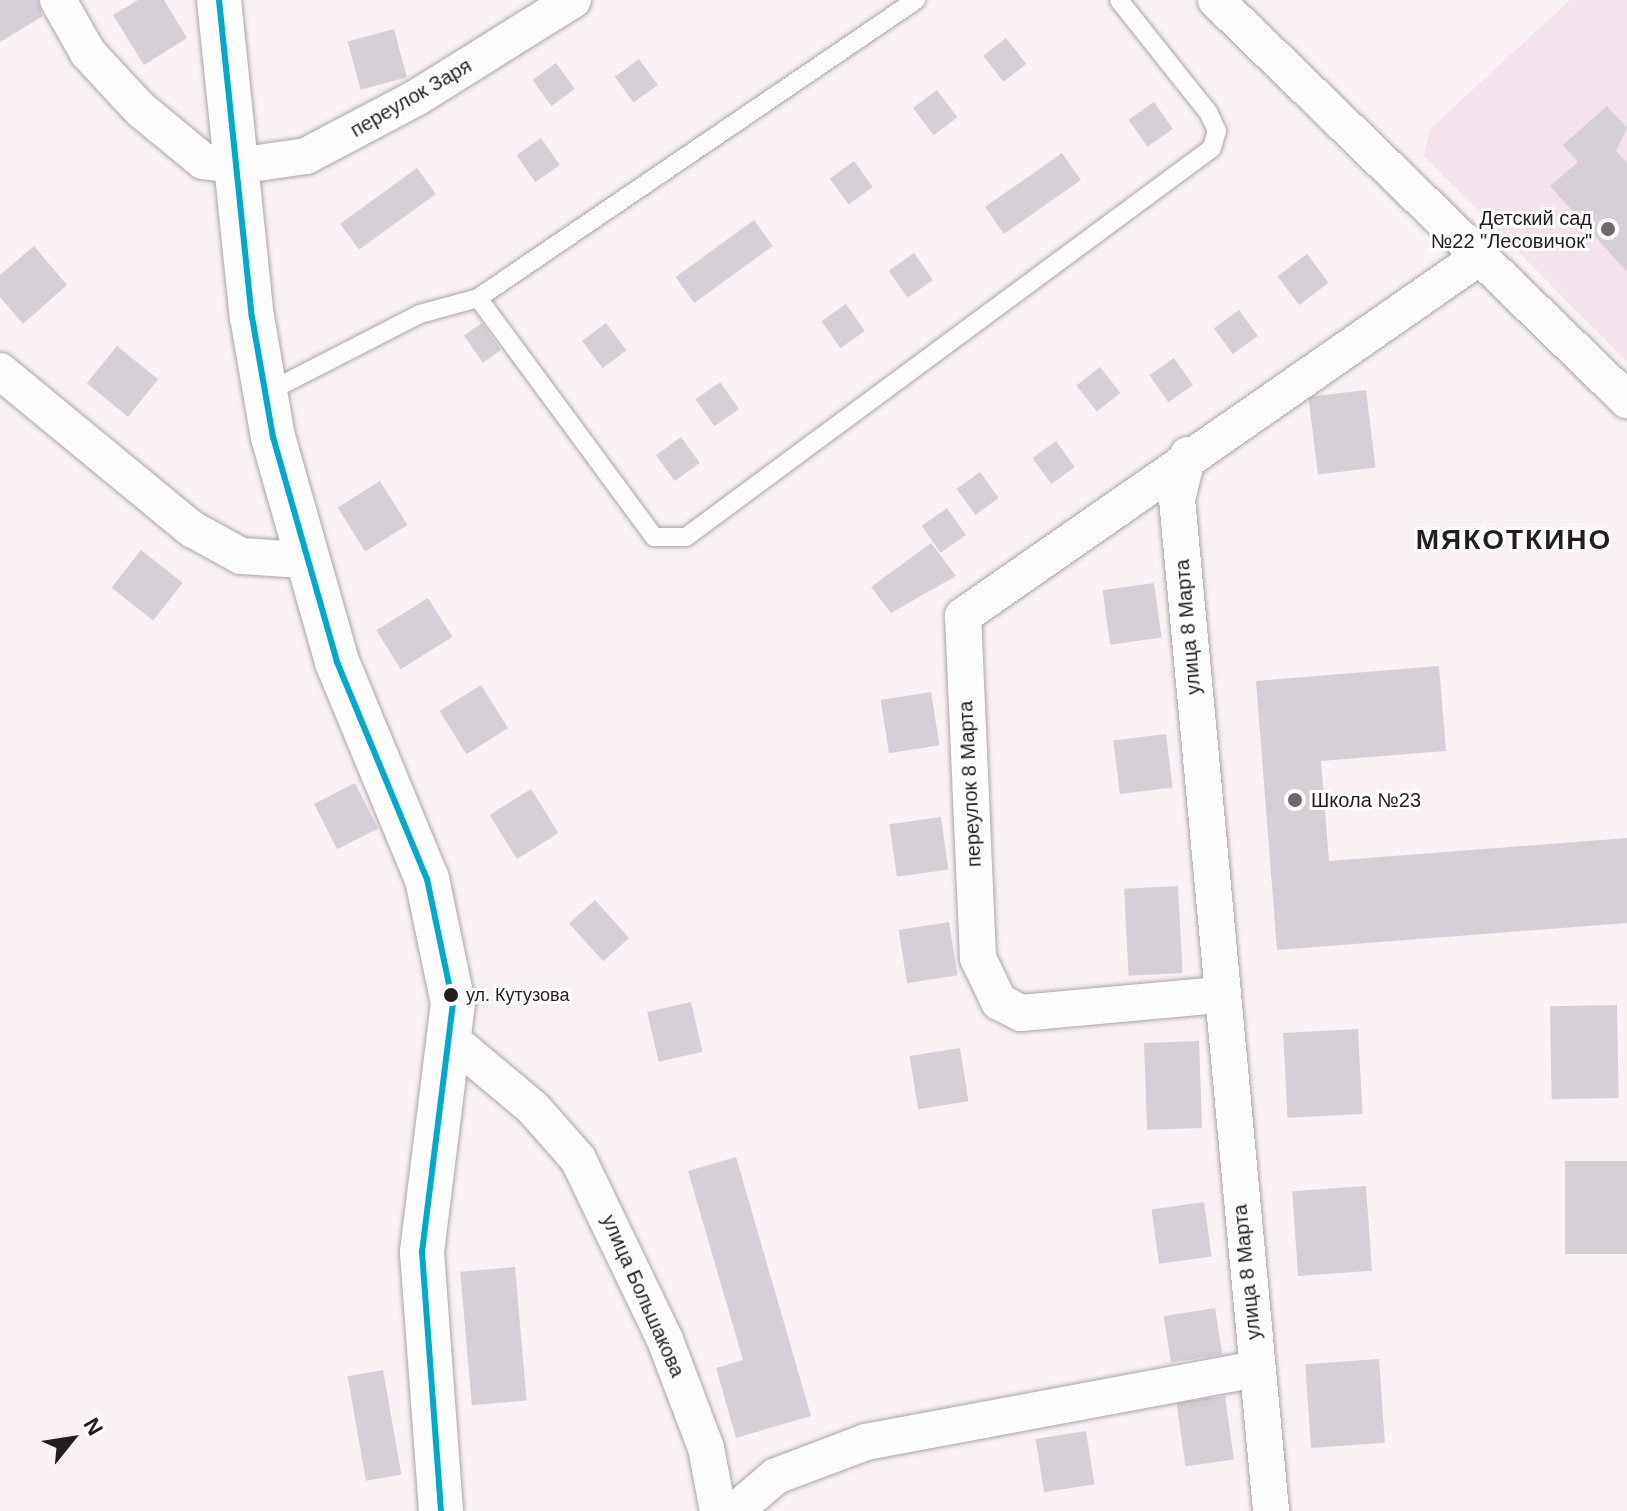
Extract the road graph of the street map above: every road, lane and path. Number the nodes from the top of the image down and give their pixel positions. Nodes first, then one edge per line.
1 (58, 0) edge
2 (219, 0) edge
3 (573, 0) edge
4 (916, 0) edge
5 (1119, 0) edge
6 (1216, 0) edge
7 (237, 166) junction
8 (1475, 260) junction
9 (478, 298) junction
10 (0, 371) edge
11 (266, 393) junction
12 (1627, 400) edge
13 (1188, 455) junction
14 (304, 560) junction
15 (1219, 995) junction
16 (453, 1041) junction
17 (1257, 1369) junction
18 (441, 1511) edge
19 (718, 1511) edge
20 (735, 1511) edge
21 (1271, 1511) edge

1 - 7 street
2 - 7 main road
3 - 7 street, переулок Заря
4 - 9 lane
5 - 9 lane
6 - 8 street
7 - 11 main road
8 - 12 street
8 - 13 street
9 - 11 lane
10 - 14 street
11 - 14 main road
13 - 15 street, улица 8 Марта
13 - 15 street, переулок 8 Марта
14 - 16 main road
15 - 17 street, улица 8 Марта
16 - 18 main road
16 - 19 street, улица Большакова
17 - 20 street
17 - 21 street, улица 8 Марта

